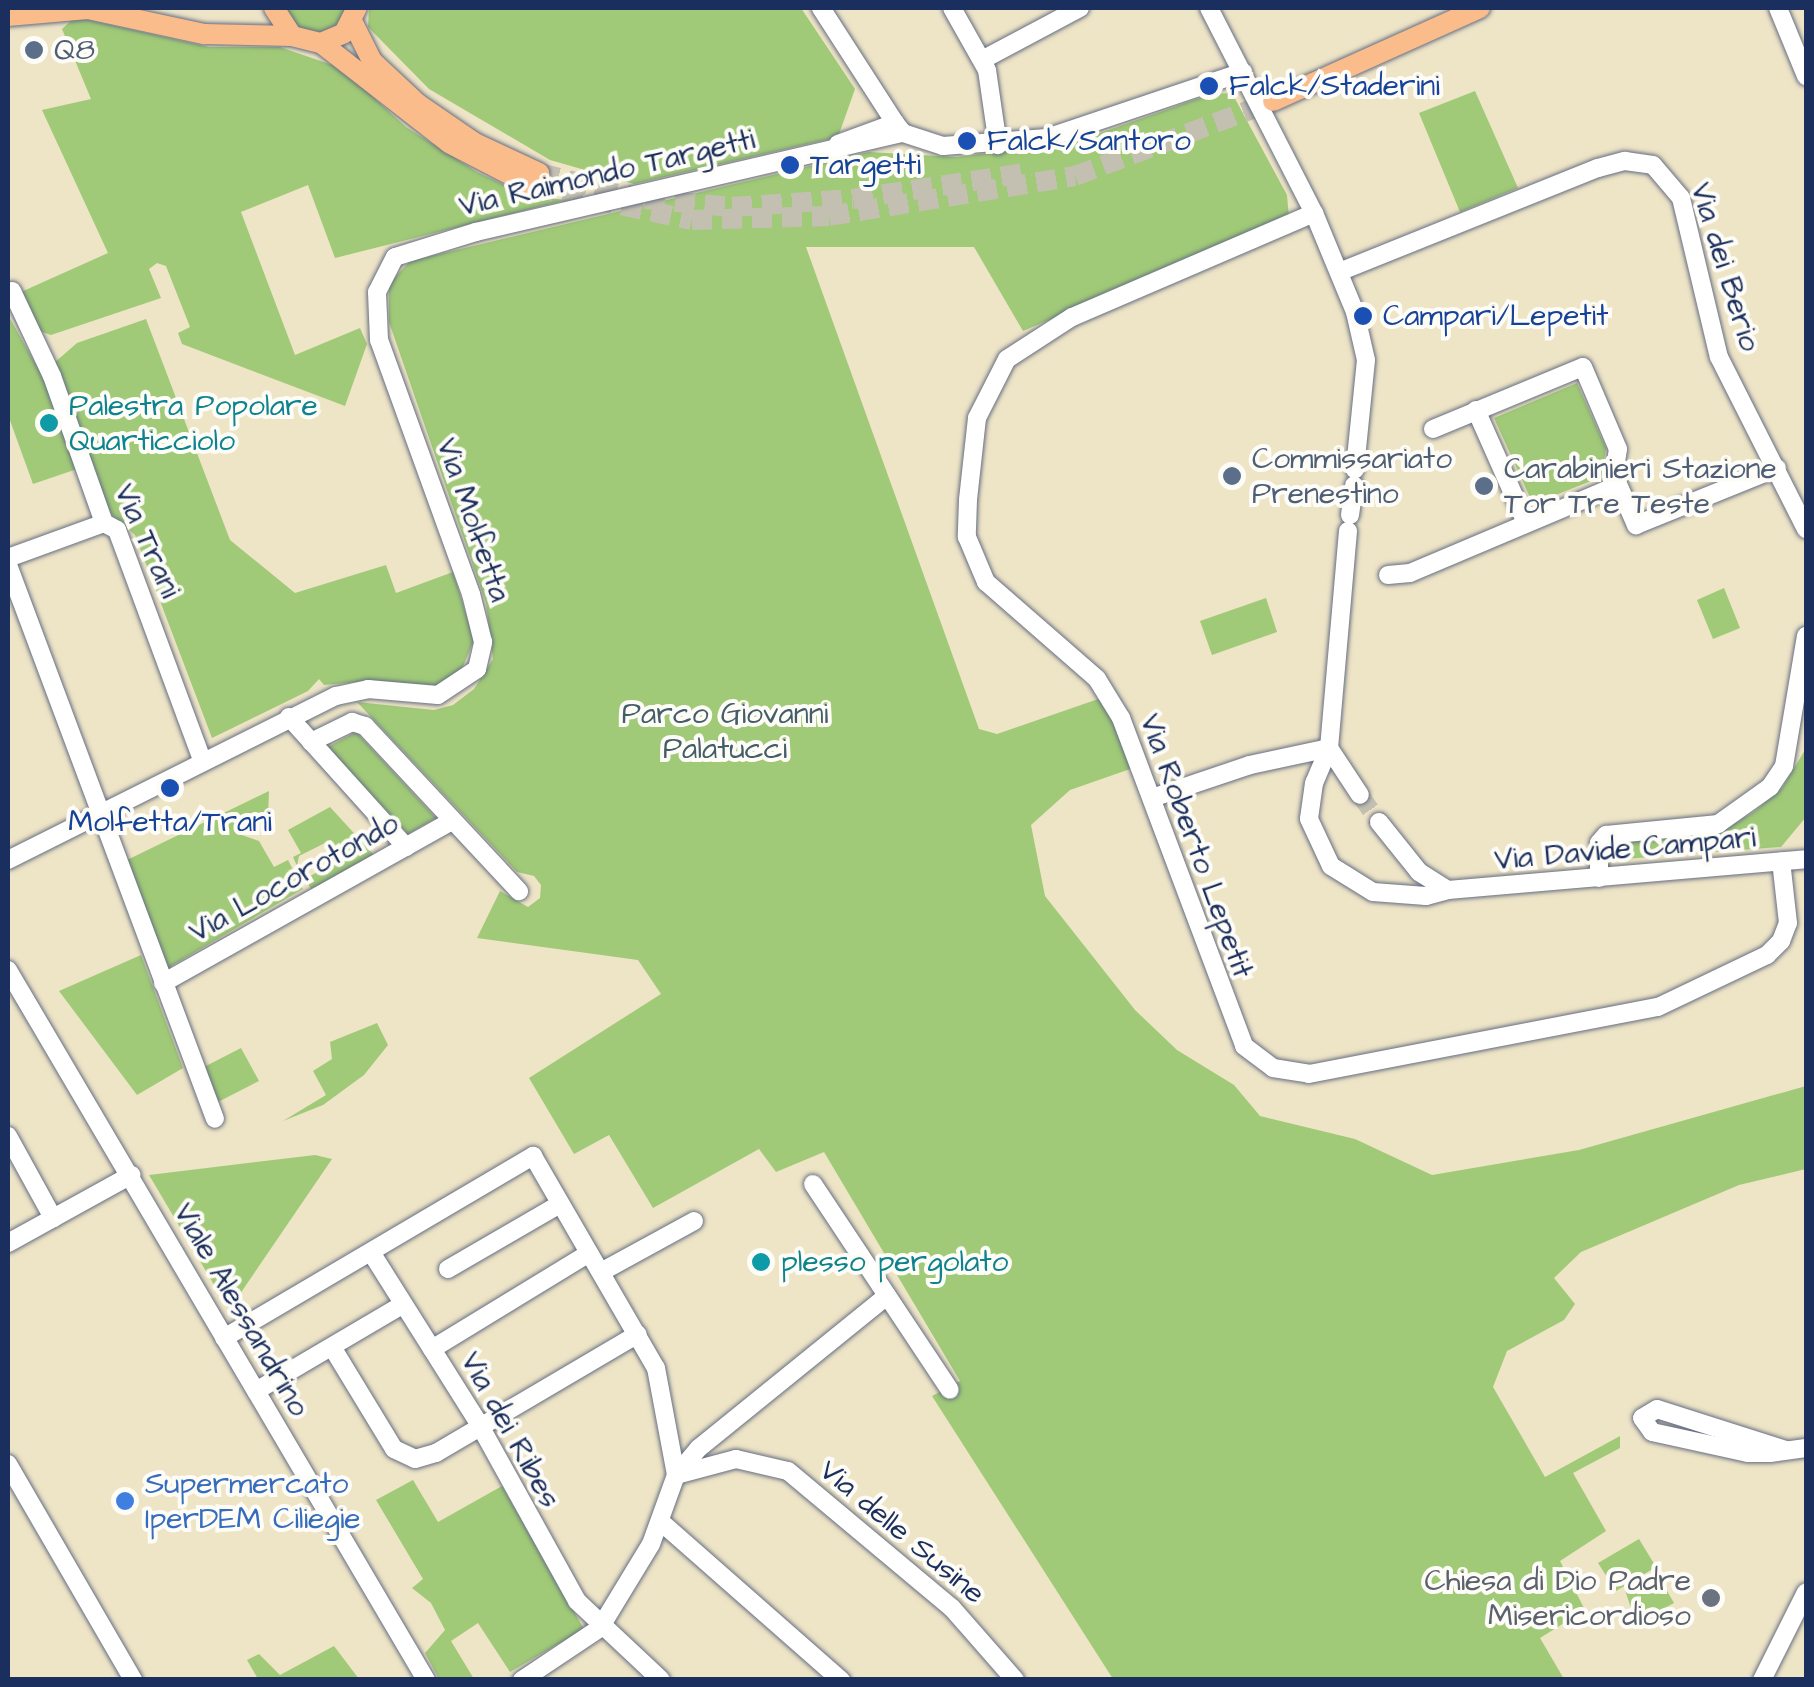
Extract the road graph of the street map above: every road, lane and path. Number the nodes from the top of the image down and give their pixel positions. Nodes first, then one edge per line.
1 (273, 8) edge
2 (820, 8) edge
3 (952, 8) edge
4 (1210, 8) edge
5 (1448, 8) edge
6 (1480, 8) edge
7 (1778, 8) edge
8 (1070, 10) edge
9 (354, 14) edge
10 (8, 16) edge
11 (210, 34) junction
12 (292, 36) junction
13 (322, 43) junction
14 (982, 60) junction
15 (1243, 72) junction
16 (1806, 76) edge
17 (899, 128) junction
18 (998, 145) junction
19 (1314, 213) junction
20 (408, 249) joint
21 (1339, 272) junction
22 (9, 287) edge
23 (1476, 410) junction
24 (1433, 429) dead end
25 (1777, 468) junction
26 (1618, 485) junction
27 (104, 522) junction
28 (1526, 522) junction
29 (1806, 529) edge
30 (8, 561) edge
31 (1388, 575) dead end
32 (1806, 636) edge
33 (290, 718) junction
34 (311, 742) junction
35 (1329, 748) junction
36 (202, 760) junction
37 (1360, 795) tunnel mouth
38 (1152, 798) junction
39 (100, 814) junction
40 (452, 821) junction
41 (1379, 822) tunnel mouth
42 (406, 847) junction
43 (1806, 859) edge
44 (8, 860) edge
45 (1781, 861) junction
46 (1414, 867) junction
47 (1599, 878) junction
48 (1448, 890) junction
49 (519, 891) dead end
50 (1383, 893) junction
51 (8, 970) edge
52 (163, 982) junction
53 (214, 1119) dead end
54 (8, 1136) edge
55 (131, 1175) junction
56 (813, 1184) dead end
57 (560, 1204) junction
58 (52, 1218) junction
59 (694, 1221) dead end
60 (8, 1242) edge
61 (590, 1253) junction
62 (374, 1257) dead end
63 (448, 1269) dead end
64 (601, 1272) junction
65 (886, 1296) junction
66 (402, 1304) junction
67 (638, 1334) junction
68 (224, 1338) junction
69 (332, 1347) junction
70 (432, 1349) junction
71 (950, 1390) dead end
72 (256, 1392) junction
73 (479, 1424) junction
74 (1806, 1448) edge
75 (1786, 1450) junction
76 (8, 1464) edge
77 (676, 1475) junction
78 (662, 1522) junction
79 (1806, 1592) edge
80 (600, 1628) junction
81 (133, 1680) edge
82 (426, 1680) edge
83 (522, 1680) edge
84 (661, 1680) edge
85 (841, 1680) edge
86 (1016, 1680) edge
87 (1762, 1680) edge

1 - 11 main road
1 - 12 main road
2 - 17 street
3 - 14 street
4 - 15 street, Via Davide Campari
5 - 6 main road
7 - 16 street
8 - 14 street
9 - 13 main road
9 - 13 main road
10 - 11 main road
11 - 12 main road
12 - 13 main road
14 - 18 street
15 - 18 street
15 - 19 street, Via Davide Campari
17 - 18 street
17 - 20 street, Via Raimondo Targetti
19 - 21 street, Via Davide Campari
19 - 38 street, Via Roberto Lepetit
20 - 33 street, Via Molfetta
21 - 25 street, Via dei Berio
21 - 35 street, Via Davide Campari
22 - 27 street, Via Trani
23 - 24 street
23 - 26 street
23 - 28 street
25 - 26 street
25 - 29 street, Via dei Berio
26 - 28 street
27 - 30 street
27 - 36 street, Via Trani
28 - 31 street
30 - 39 street
32 - 47 street
33 - 34 street
33 - 36 street, Via Molfetta
34 - 40 street
34 - 42 street
35 - 37 street
35 - 38 street
35 - 50 street, Via Davide Campari
36 - 39 street, Via Molfetta
38 - 45 street, Via Roberto Lepetit
39 - 44 street, Via Molfetta
39 - 52 street
40 - 42 street, Via Locorotondo
40 - 49 street
41 - 46 street
42 - 52 street, Via Locorotondo
43 - 45 street, Via Davide Campari
45 - 47 street, Via Davide Campari
46 - 48 street
46 - 50 street
47 - 48 street, Via Davide Campari
48 - 50 street, Via Davide Campari
51 - 55 street, Viale Alessandrino
52 - 53 street
54 - 58 street
55 - 58 street
55 - 68 street, Viale Alessandrino
56 - 65 street
57 - 61 street
57 - 63 street
57 - 68 street
58 - 60 street
59 - 64 street
61 - 64 street
61 - 70 street
62 - 66 street, Via dei Ribes
64 - 67 street
65 - 71 street
65 - 77 street
66 - 69 street
66 - 70 street, Via dei Ribes
67 - 73 street
67 - 77 street
68 - 72 street, Viale Alessandrino
69 - 72 street
69 - 73 street
70 - 73 street, Via dei Ribes
72 - 82 street, Viale Alessandrino
73 - 80 street, Via dei Ribes
74 - 75 street
75 - 75 street
76 - 81 street
77 - 78 street
77 - 86 street, Via delle Susine
78 - 80 street
78 - 85 street
79 - 87 street
80 - 83 street
80 - 84 street, Via dei Ribes

